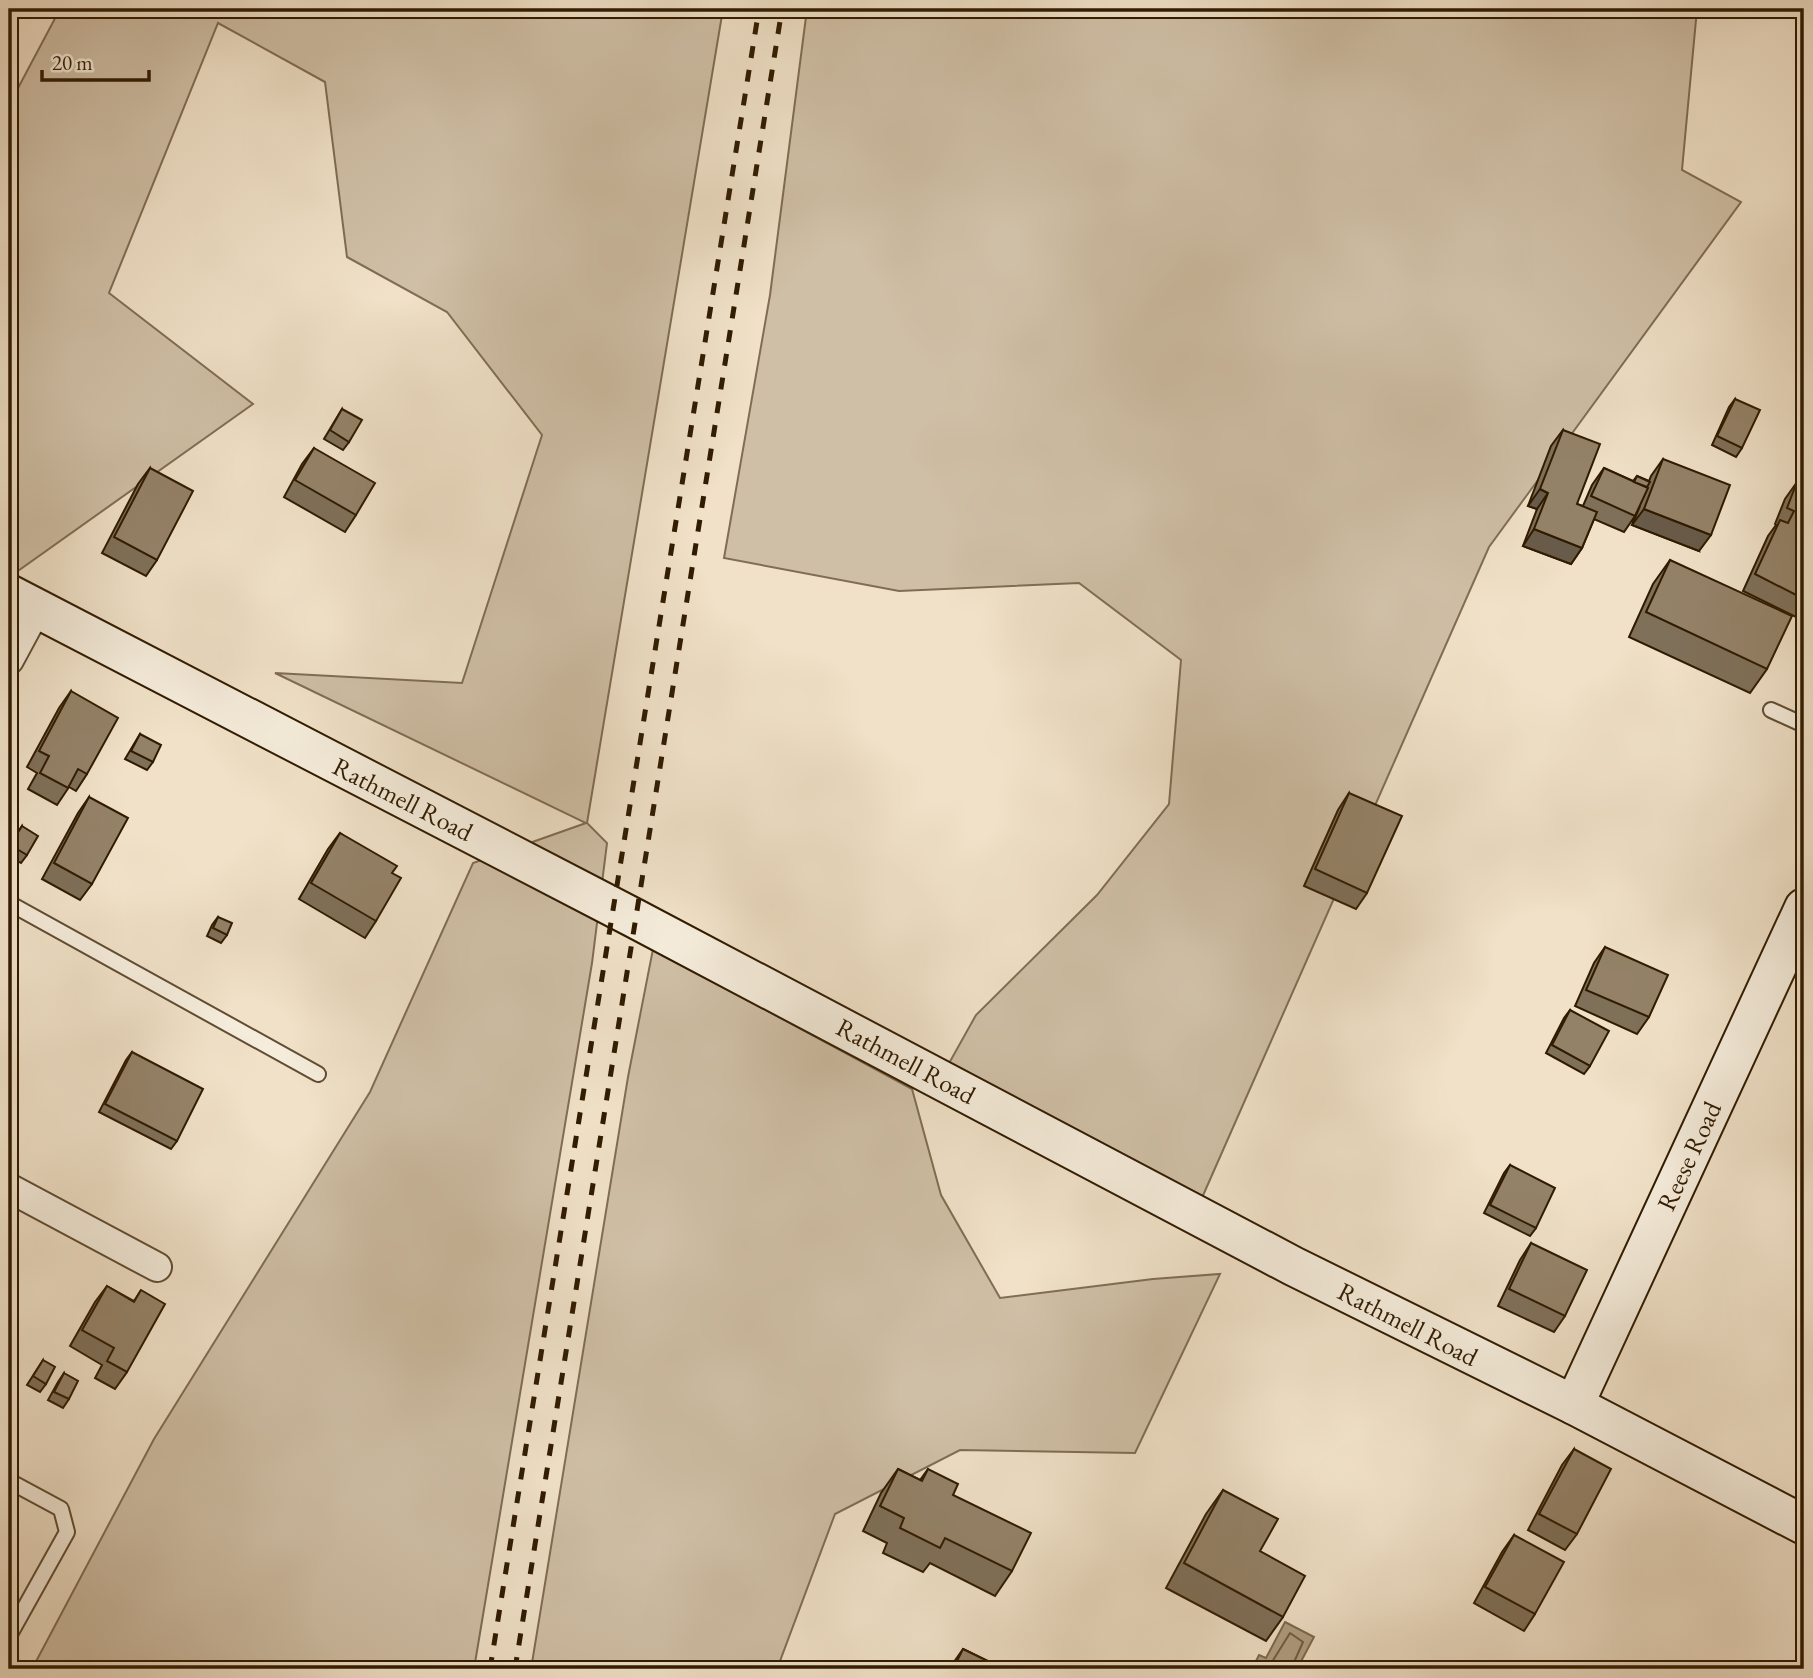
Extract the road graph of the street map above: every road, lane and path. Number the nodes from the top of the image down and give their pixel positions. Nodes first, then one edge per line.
1 (22, 602) edge
2 (9, 660) edge
3 (1771, 710) dead end
4 (1804, 726) edge
5 (9, 903) edge
6 (1804, 908) edge
7 (318, 1074) dead end
8 (9, 1188) edge
9 (158, 1267) dead end
10 (1574, 1405) junction
11 (9, 1481) edge
12 (1804, 1525) edge
13 (9, 1636) edge

1 - 2 street
1 - 10 street, Rathmell Road
3 - 4 lane
5 - 7 lane
6 - 10 street, Reese Road
8 - 9 street
10 - 12 street, Rathmell Road
11 - 13 lane

